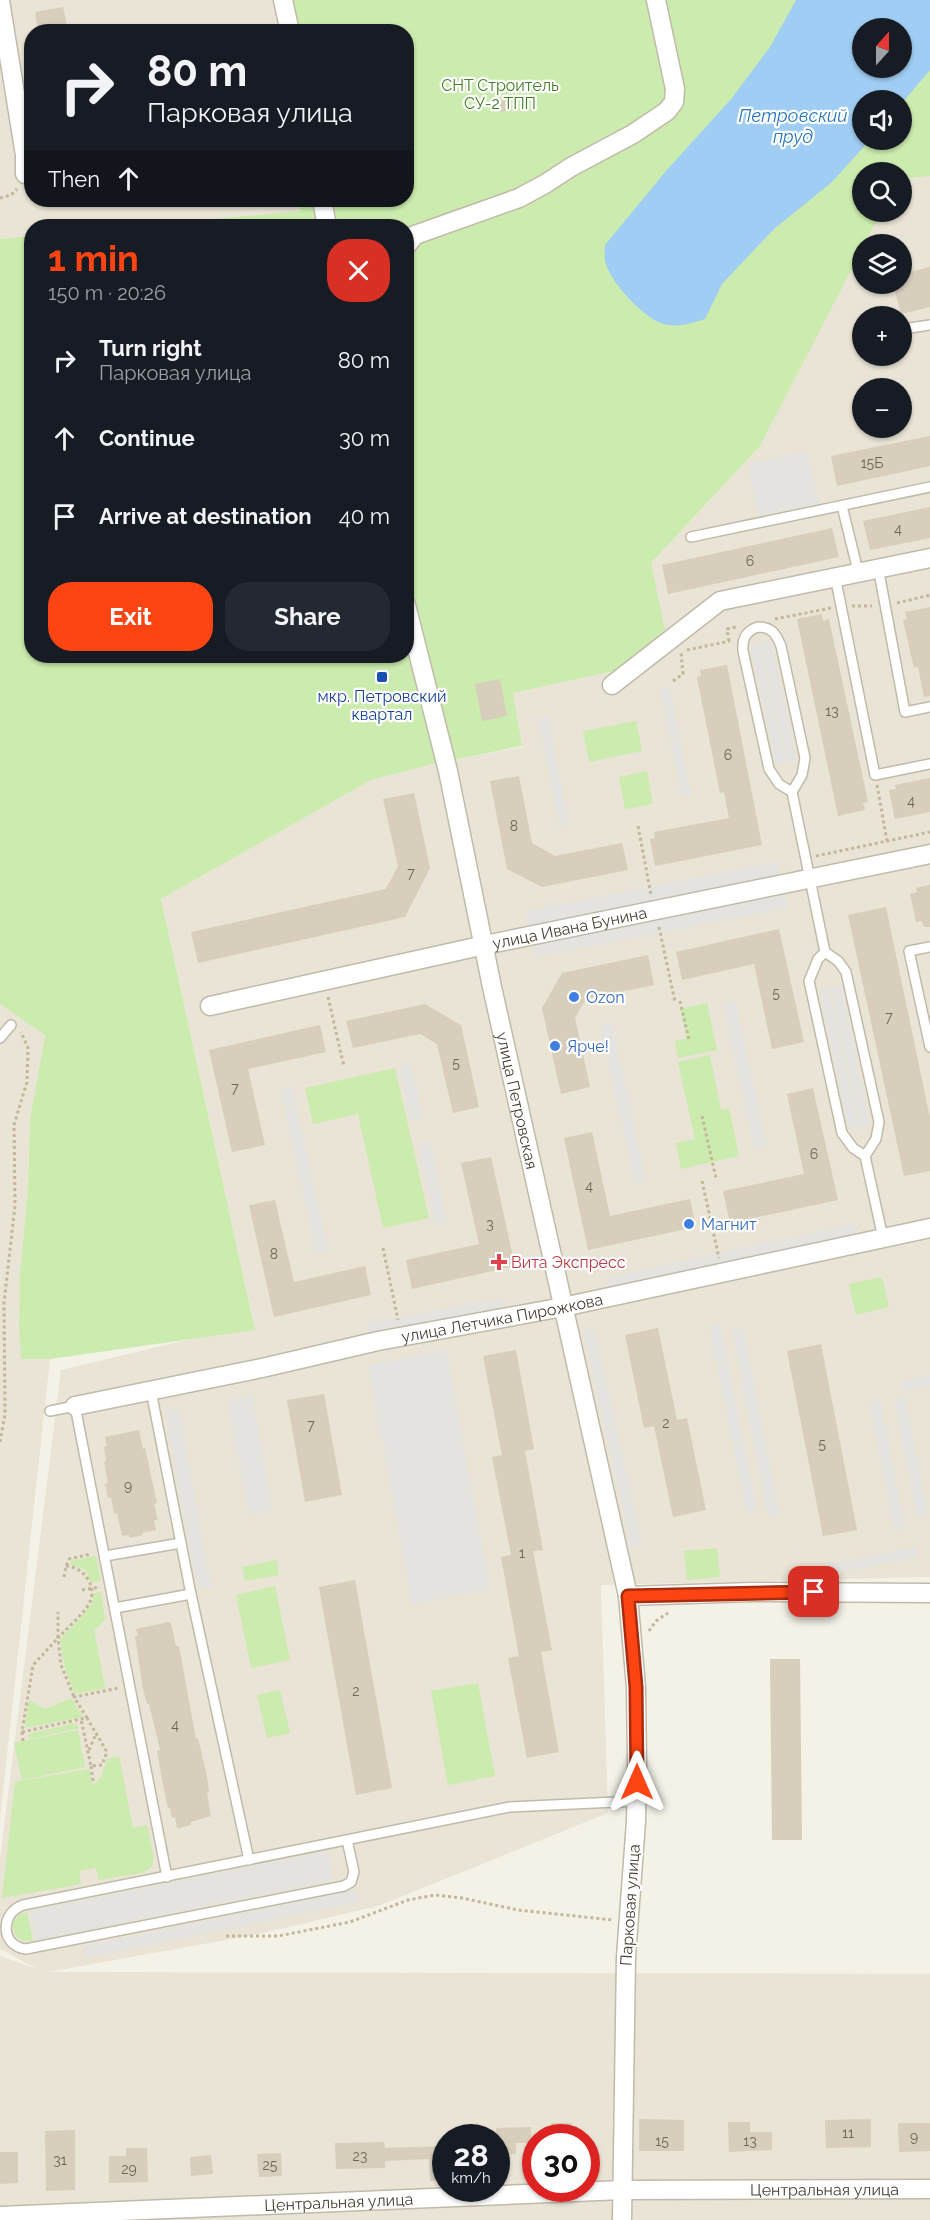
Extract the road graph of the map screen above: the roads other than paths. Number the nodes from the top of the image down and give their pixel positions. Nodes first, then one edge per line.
1 (283, 0) edge
2 (656, 0) edge
3 (0, 2) edge
4 (288, 24) edge
5 (24, 164) edge
6 (414, 236) edge
7 (930, 325) edge
8 (912, 328) edge
9 (930, 487) edge
10 (842, 506) junction
11 (691, 537) dead end
12 (930, 558) edge
13 (878, 567) junction
14 (858, 571) junction
15 (836, 576) junction
16 (414, 637) edge
17 (612, 685) dead end
18 (930, 707) edge
19 (930, 764) edge
20 (792, 792) junction
21 (930, 854) edge
22 (809, 879) junction
23 (485, 945) junction
24 (930, 947) edge
25 (825, 952) junction
26 (210, 1006) dead end
27 (11, 1024) road end
28 (0, 1038) edge
29 (930, 1047) edge
30 (866, 1156) junction
31 (930, 1228) edge
32 (883, 1238) junction
33 (563, 1307) junction
34 (151, 1391) junction
35 (75, 1406) junction
36 (50, 1411) dead end
37 (181, 1543) junction
38 (105, 1553) junction
39 (930, 1593) edge
40 (191, 1594) junction
41 (628, 1596) junction
42 (115, 1608) junction
43 (636, 1801) junction
44 (347, 1840) junction
45 (249, 1860) junction
46 (167, 1877) junction
47 (930, 2188) edge
48 (623, 2190) junction
49 (0, 2216) edge
50 (621, 2220) edge

1 - 4 street
2 - 6 street
3 - 5 street
7 - 8 lane
9 - 10 lane
10 - 11 lane
10 - 14 lane
12 - 13 street
13 - 14 street
13 - 18 lane
14 - 15 street
15 - 17 street
15 - 19 lane
16 - 23 street, улица Петровская
20 - 20 lane
20 - 22 lane
21 - 22 street, улица Ивана Бунина
22 - 23 street, улица Ивана Бунина
22 - 25 lane
23 - 26 street, улица Ивана Бунина
23 - 33 street, улица Петровская
24 - 29 lane
25 - 30 lane
25 - 30 lane
27 - 28 lane
30 - 32 lane
31 - 32 street, улица Летчика Пирожкова
32 - 33 street, улица Летчика Пирожкова
33 - 34 street, улица Летчика Пирожкова
33 - 41 street, улица Петровская
34 - 35 street, улица Летчика Пирожкова
34 - 37 lane
35 - 36 lane
35 - 38 lane
37 - 38 lane
37 - 40 lane
38 - 42 lane
39 - 41 street
40 - 42 lane
40 - 45 lane
41 - 43 street, Парковая улица
42 - 46 lane
43 - 44 lane
43 - 48 street, Парковая улица
44 - 45 lane
44 - 46 lane
45 - 46 lane
47 - 48 street, Центральная улица
48 - 49 street, Центральная улица
48 - 50 street, Парковая улица

